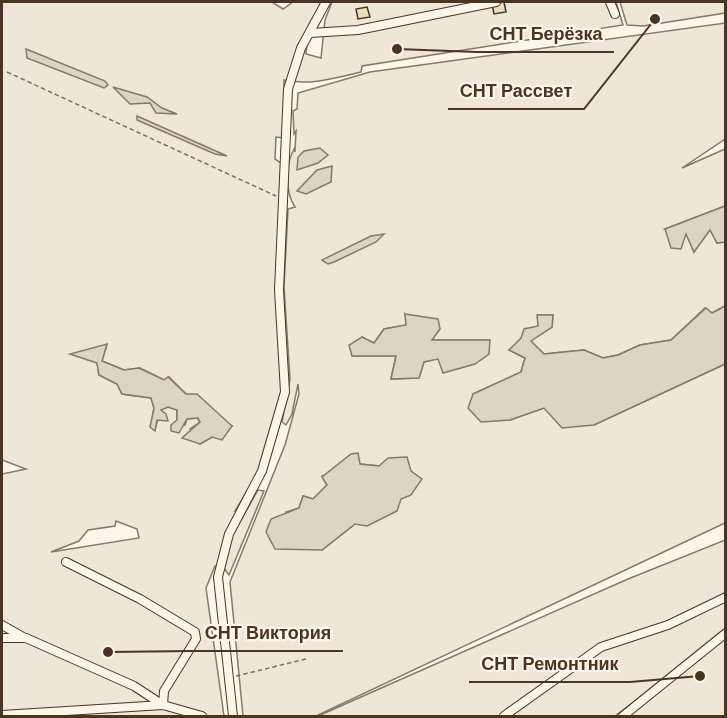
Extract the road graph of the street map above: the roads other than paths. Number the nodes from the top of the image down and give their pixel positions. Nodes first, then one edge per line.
1 (326, 2) edge
2 (496, 2) edge
3 (610, 2) edge
4 (615, 14) dead end
5 (310, 33) junction
6 (66, 562) dead end
7 (726, 597) edge
8 (2, 625) edge
9 (726, 633) edge
10 (2, 638) edge
11 (26, 638) junction
12 (163, 705) junction
13 (2, 715) edge
14 (202, 717) edge
15 (232, 717) edge
16 (504, 717) edge
17 (623, 717) edge

1 - 5 street
2 - 5 street
3 - 4 street
5 - 15 street
6 - 12 street
7 - 16 street
8 - 11 street
9 - 17 street
10 - 11 street
11 - 12 street
12 - 13 street
12 - 14 street

